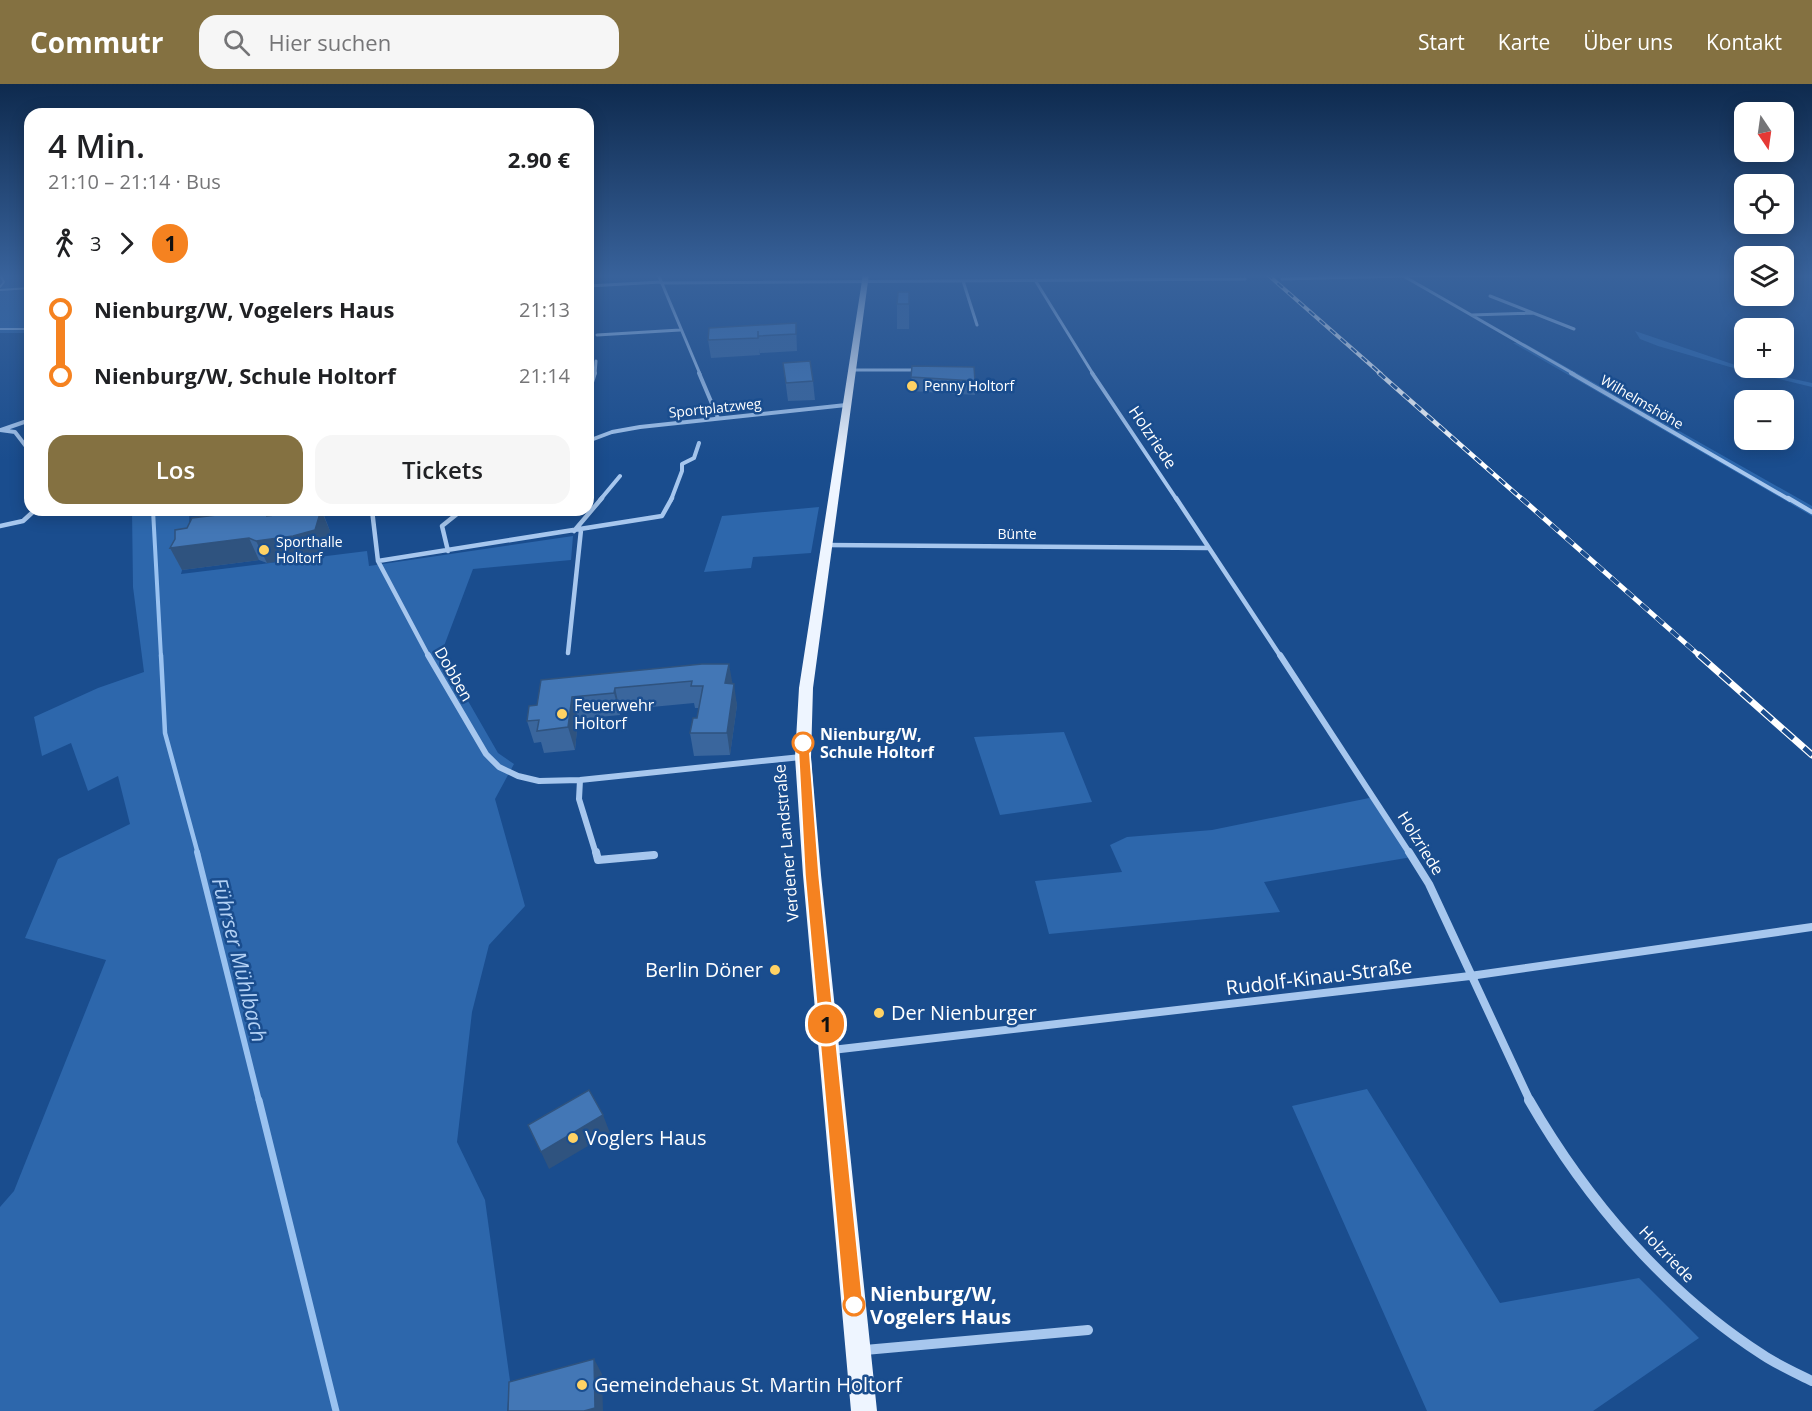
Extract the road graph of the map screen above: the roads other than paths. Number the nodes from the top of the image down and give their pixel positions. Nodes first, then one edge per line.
1 (683, 336) edge
2 (856, 336) edge
3 (1069, 336) edge
4 (1506, 336) edge
5 (596, 361) dead end
6 (851, 370) junction
7 (928, 370) edge
8 (595, 379) edge
9 (846, 405) junction
10 (718, 418) junction
11 (24, 422) edge
12 (0, 430) edge
13 (594, 439) edge
14 (699, 443) dead end
15 (24, 444) edge
16 (620, 476) dead end
17 (594, 506) edge
18 (1812, 512) edge
19 (28, 516) edge
20 (373, 516) edge
21 (454, 516) edge
22 (586, 516) edge
23 (0, 526) edge
24 (581, 530) junction
25 (573, 531) junction
26 (826, 545) junction
27 (1209, 548) junction
28 (448, 551) junction
29 (378, 561) junction
30 (568, 653) dead end
31 (803, 757) junction
32 (580, 780) junction
33 (654, 855) dead end
34 (1812, 927) edge
35 (1470, 976) junction
36 (828, 1050) junction
37 (1088, 1330) dead end
38 (858, 1351) junction
39 (1812, 1382) edge
40 (864, 1411) edge

1 - 10 street
2 - 6 main road, Verdener Landstraße
3 - 27 street, Holzriede
4 - 18 street, Wilhelmshöhe
5 - 8 street
6 - 7 street
6 - 9 main road, Verdener Landstraße
9 - 10 street, Sportplatzweg
9 - 26 main road, Verdener Landstraße
10 - 13 street, Sportplatzweg
11 - 12 street
12 - 15 street
14 - 24 street
16 - 17 street
19 - 23 street
20 - 29 street, Dobben
21 - 28 street
22 - 25 street
24 - 25 street
24 - 30 street
25 - 28 street
26 - 27 street, Bünte
26 - 31 main road, Verdener Landstraße
27 - 35 street, Holzriede
28 - 29 street
29 - 32 street, Dobben
31 - 32 street, Dobben
31 - 36 main road, Verdener Landstraße
32 - 33 street
34 - 35 street, Rudolf-Kinau-Straße
35 - 36 street, Rudolf-Kinau-Straße
35 - 39 street, Holzriede
36 - 38 main road, Verdener Landstraße
37 - 38 street
38 - 40 main road, Verdener Landstraße

